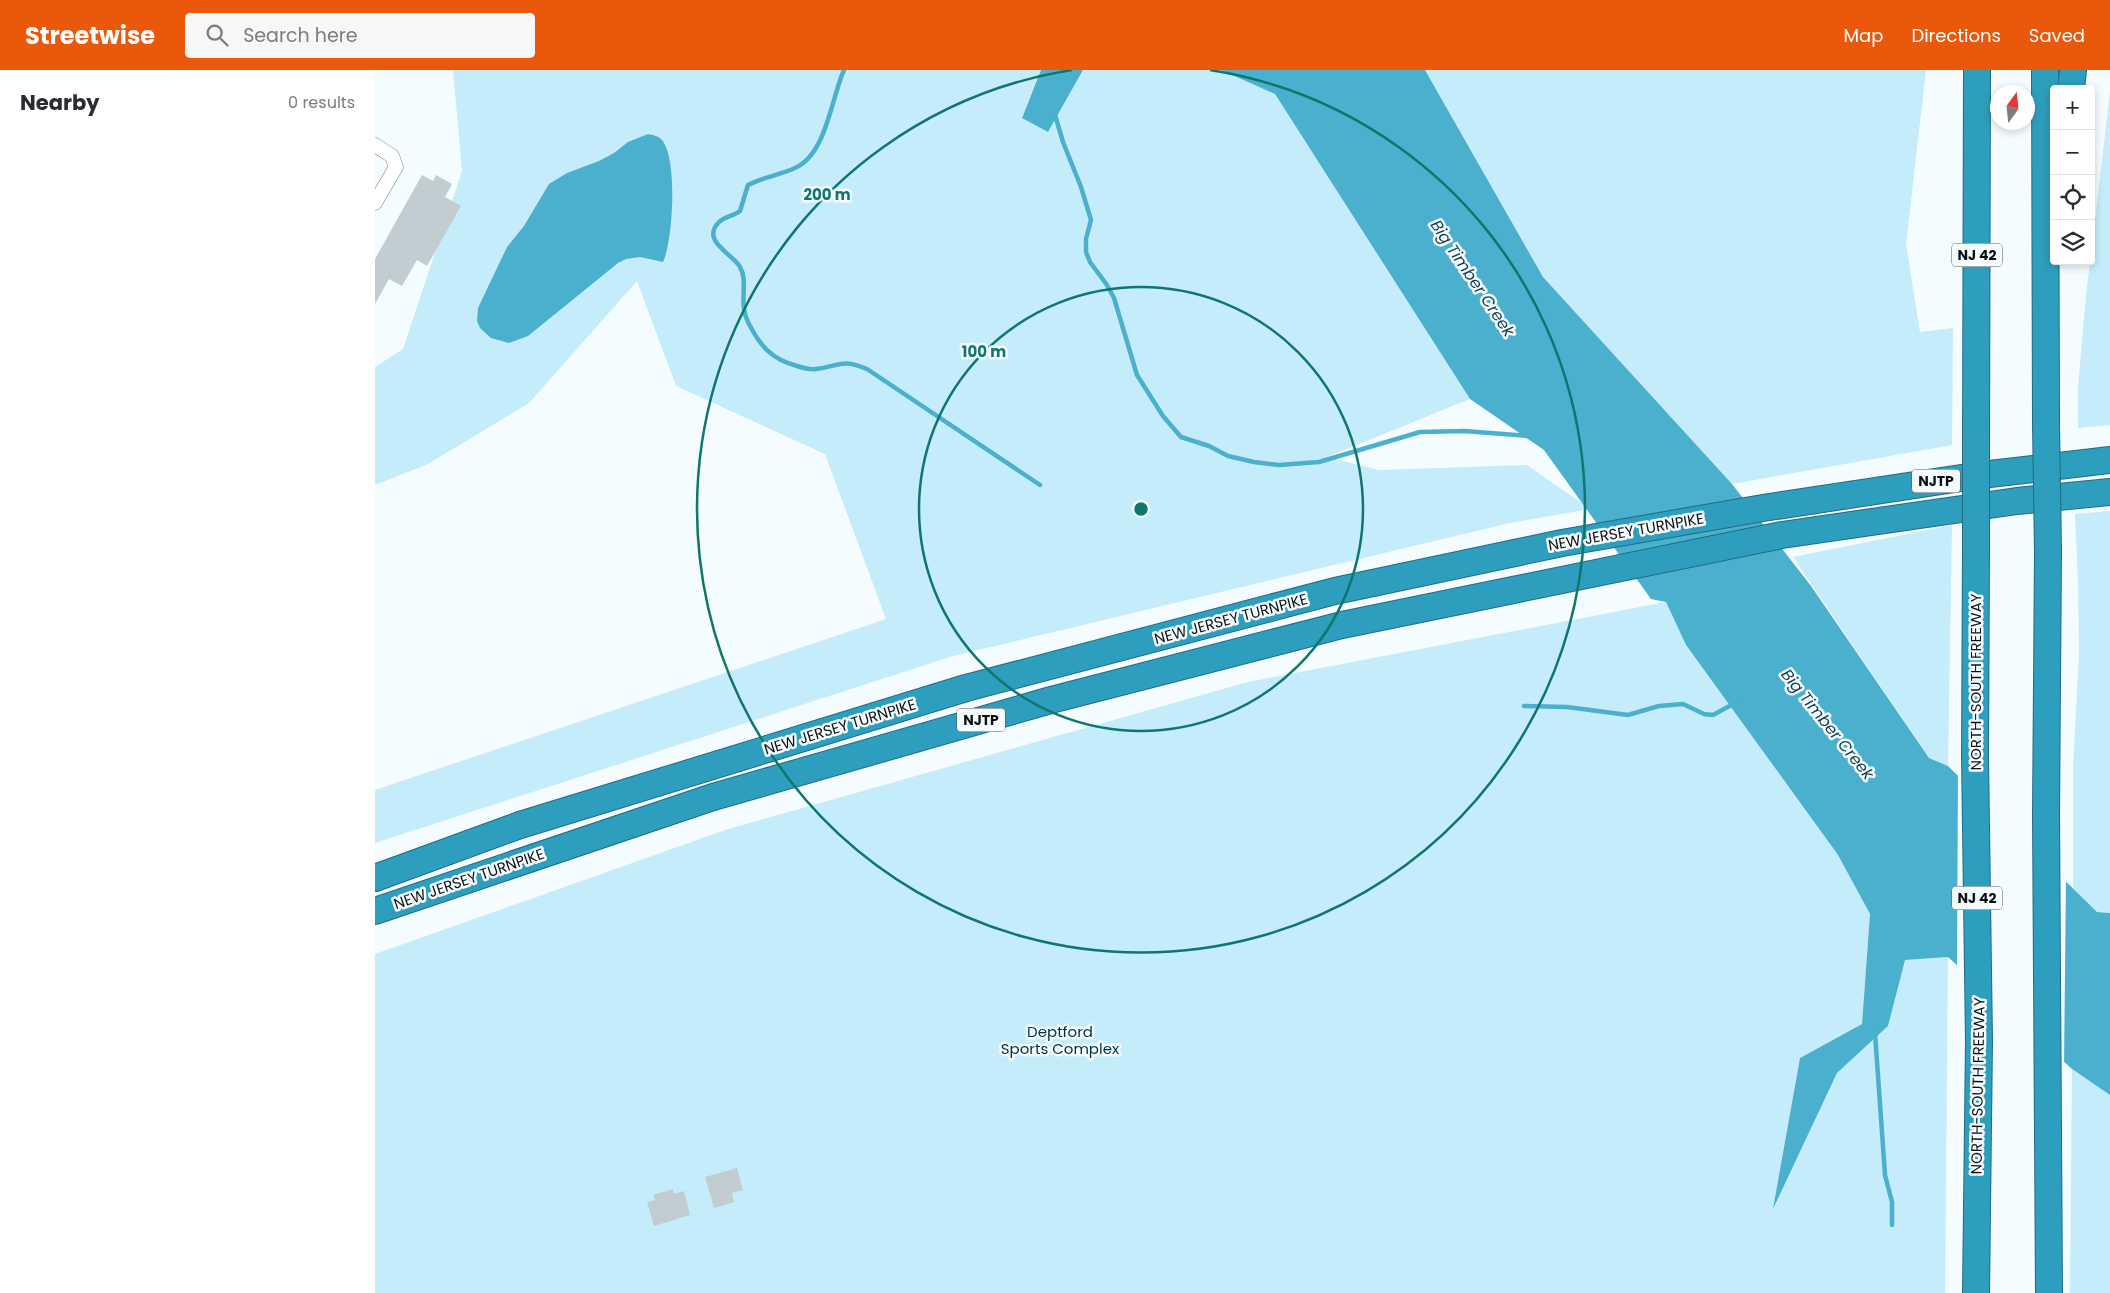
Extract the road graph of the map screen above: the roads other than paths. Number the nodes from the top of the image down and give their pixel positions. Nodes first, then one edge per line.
1 (1977, 70) edge
2 (2045, 70) edge
3 (2073, 70) edge
4 (2071, 85) edge
5 (375, 145) edge
6 (375, 202) edge
7 (2055, 265) edge
8 (2045, 370) junction
9 (2110, 460) edge
10 (2110, 492) edge
11 (375, 878) edge
12 (375, 911) edge
13 (1976, 1293) edge
14 (2049, 1293) edge

1 - 13 highway, NORTH-SOUTH FREEWAY / NJ 42, bridge
2 - 8 highway
3 - 4 highway
5 - 6 street
7 - 8 highway
8 - 14 highway, bridge
9 - 11 highway, NEW JERSEY TURNPIKE / NJTP
10 - 12 highway, NEW JERSEY TURNPIKE / NJTP

